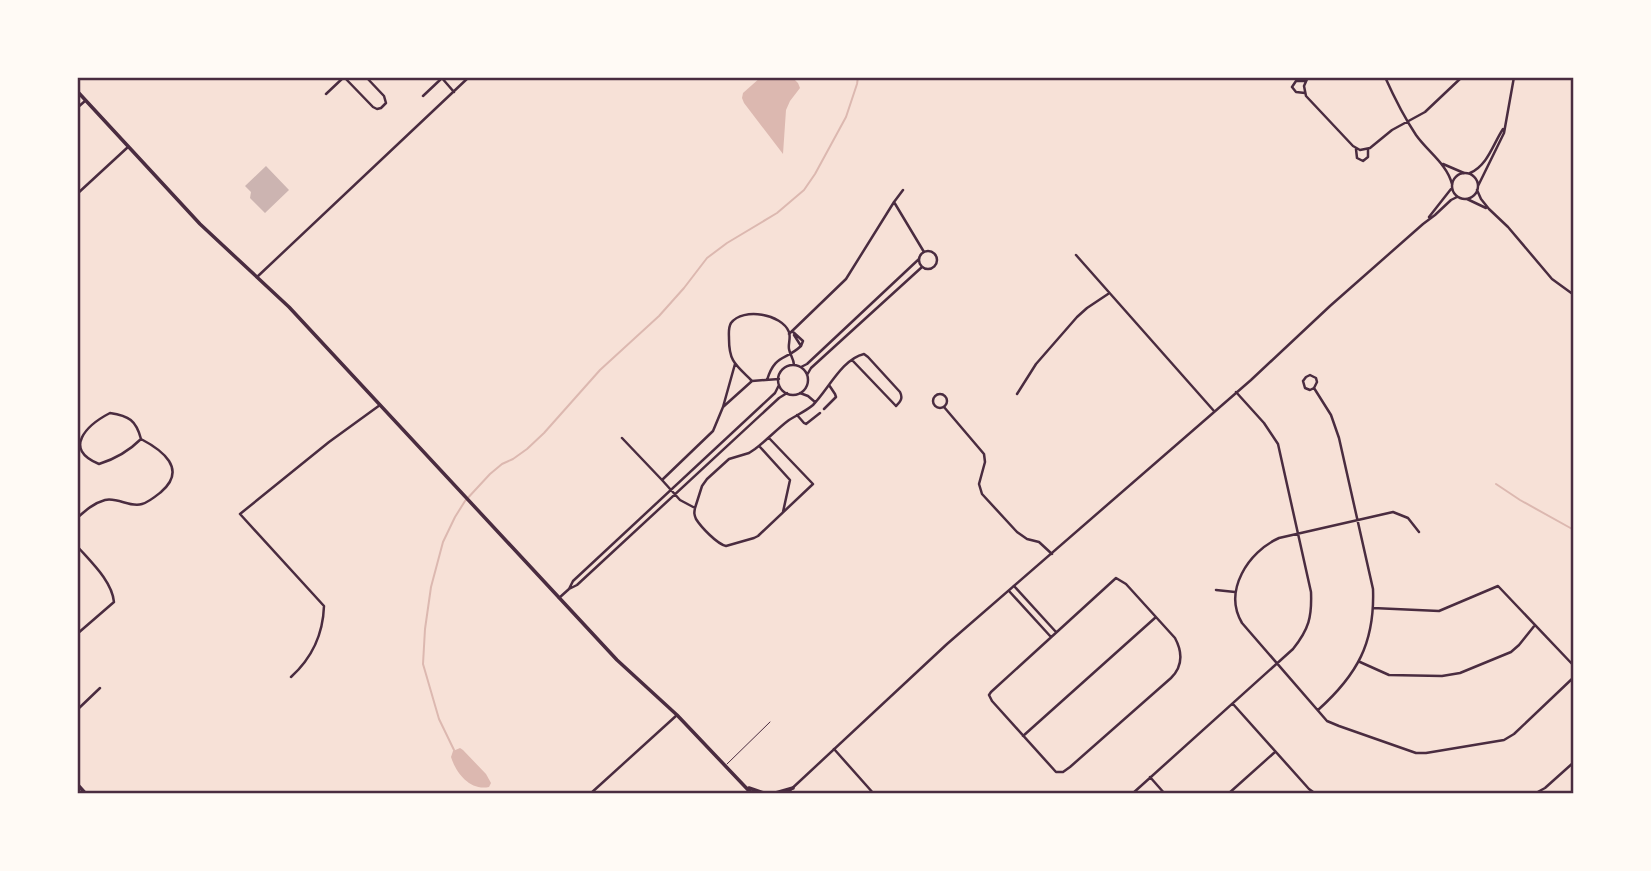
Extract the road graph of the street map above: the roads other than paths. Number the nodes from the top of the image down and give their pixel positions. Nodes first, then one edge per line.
1 (344, 77) edge
2 (366, 77) edge
3 (469, 77) edge
4 (1385, 77) edge
5 (1462, 77) edge
6 (1514, 77) edge
7 (441, 78) edge
8 (1307, 79) edge
9 (77, 91) edge
10 (453, 92) junction
11 (1305, 93) junction
12 (326, 94) dead end
13 (423, 96) dead end
14 (85, 100) junction
15 (77, 108) edge
16 (1407, 122) junction
17 (1505, 126) junction
18 (128, 147) junction
19 (1356, 149) junction
20 (1368, 149) junction
21 (1440, 163) junction
22 (1466, 174) junction
23 (1452, 186) junction
24 (1477, 188) junction
25 (903, 190) dead end
26 (77, 194) edge
27 (1457, 197) junction
28 (1466, 199) junction
29 (894, 202) junction
30 (1489, 209) junction
31 (1428, 219) junction
32 (924, 252) junction
33 (1076, 256) dead end
34 (919, 259) junction
35 (922, 267) junction
36 (257, 277) junction
37 (1109, 293) junction
38 (1574, 295) edge
39 (791, 333) junction
40 (798, 339) junction
41 (789, 346) junction
42 (791, 354) junction
43 (852, 360) junction
44 (735, 364) junction
45 (794, 365) junction
46 (801, 367) junction
47 (807, 376) junction
48 (779, 379) junction
49 (767, 380) junction
50 (752, 381) junction
51 (779, 385) junction
52 (828, 385) junction
53 (806, 387) junction
54 (1314, 388) junction
55 (1236, 392) junction
56 (787, 393) junction
57 (800, 393) junction
58 (1017, 394) dead end
59 (808, 396) junction
60 (815, 402) junction
61 (380, 405) junction
62 (723, 407) junction
63 (944, 407) dead end
64 (824, 409) dead end
65 (1213, 411) junction
66 (820, 413) dead end
67 (797, 415) junction
68 (622, 438) dead end
69 (769, 438) junction
70 (141, 439) junction
71 (759, 447) junction
72 (662, 480) junction
73 (671, 490) junction
74 (675, 494) junction
75 (695, 508) junction
76 (783, 512) junction
77 (77, 517) edge
78 (1357, 520) junction
79 (1419, 532) dead end
80 (1298, 534) junction
81 (77, 546) edge
82 (1052, 554) junction
83 (1014, 586) junction
84 (569, 589) junction
85 (1216, 590) dead end
86 (1009, 591) junction
87 (1234, 592) junction
88 (559, 598) junction
89 (1373, 608) junction
90 (1156, 617) junction
91 (1535, 625) junction
92 (1056, 632) junction
93 (77, 634) edge
94 (1051, 637) junction
95 (1360, 662) junction
96 (1278, 664) junction
97 (1574, 666) edge
98 (291, 677) dead end
99 (1574, 677) edge
100 (100, 688) dead end
101 (1233, 704) junction
102 (77, 710) edge
103 (1318, 710) junction
104 (677, 715) junction
105 (770, 722) dead end
106 (1023, 736) junction
107 (834, 749) junction
108 (1275, 751) junction
109 (1574, 762) edge
110 (725, 765) junction
111 (1150, 777) junction
112 (77, 784) edge
113 (745, 786) junction
114 (793, 788) junction
115 (85, 794) edge
116 (590, 794) edge
117 (751, 794) edge
118 (769, 794) edge
119 (786, 794) edge
120 (874, 794) edge
121 (1132, 794) edge
122 (1165, 794) edge
123 (1228, 794) edge
124 (1316, 794) edge
125 (1534, 794) edge

1 - 2 street
1 - 12 street
3 - 10 street
4 - 16 street
5 - 16 street
6 - 17 street
7 - 10 street
7 - 13 street
8 - 11 street
8 - 11 street
9 - 14 main road
10 - 36 street
11 - 19 street
14 - 15 street
14 - 18 main road
16 - 20 street
16 - 21 street
17 - 22 street
17 - 24 street
18 - 26 street
18 - 36 main road
19 - 20 street
19 - 20 street
21 - 22 street
21 - 23 street
22 - 23 street
22 - 24 street
23 - 27 street
23 - 31 street
24 - 28 street
24 - 30 street
25 - 29 street
27 - 28 street
27 - 31 street
28 - 30 street
29 - 32 street
29 - 39 street
30 - 38 street
31 - 55 street
32 - 34 street
32 - 35 street
33 - 37 street
34 - 35 street
34 - 46 street
35 - 47 street
36 - 61 main road
37 - 58 street
37 - 65 street
39 - 40 street
39 - 41 street
39 - 44 street
40 - 41 street
40 - 42 street
41 - 42 street
42 - 45 street
42 - 49 street
43 - 43 street
43 - 52 street
44 - 50 street
44 - 62 street
45 - 46 street
45 - 48 street
46 - 47 street
47 - 53 street
48 - 49 street
48 - 51 street
49 - 50 street
50 - 62 street
51 - 56 street
51 - 73 street
52 - 60 street
52 - 64 street
53 - 57 street
53 - 59 street
54 - 54 street
54 - 78 street
55 - 65 street
55 - 80 street
56 - 57 street
56 - 74 street
57 - 59 street
59 - 60 street
60 - 67 street
61 - 88 main road
61 - 98 street
62 - 72 street
63 - 82 street
65 - 82 street
66 - 67 street
67 - 69 street
68 - 72 street
69 - 71 street
69 - 76 street
70 - 70 street
70 - 77 street
71 - 75 street
71 - 76 street
72 - 73 street
73 - 74 street
73 - 84 street
74 - 75 street
74 - 84 street
75 - 76 street
78 - 79 street
78 - 80 street
78 - 89 street
80 - 87 street
80 - 96 street
81 - 93 street
82 - 83 street
83 - 86 street
83 - 92 street
84 - 88 street
85 - 87 street
86 - 94 street
86 - 107 street
87 - 96 street
88 - 104 main road
89 - 91 street
89 - 95 street
90 - 92 street
90 - 106 street
90 - 106 street
91 - 95 street
91 - 97 street
92 - 94 street
94 - 106 street
95 - 103 street
96 - 101 street
96 - 103 street
99 - 103 street
100 - 102 street
101 - 108 street
101 - 111 street
104 - 110 main road
104 - 116 street
105 - 110 lane
107 - 114 street
107 - 120 street
108 - 123 street
108 - 124 street
109 - 125 street
110 - 113 main road
111 - 121 street
111 - 122 street
112 - 115 main road
113 - 117 main road
113 - 118 main road
114 - 118 main road
114 - 119 street

